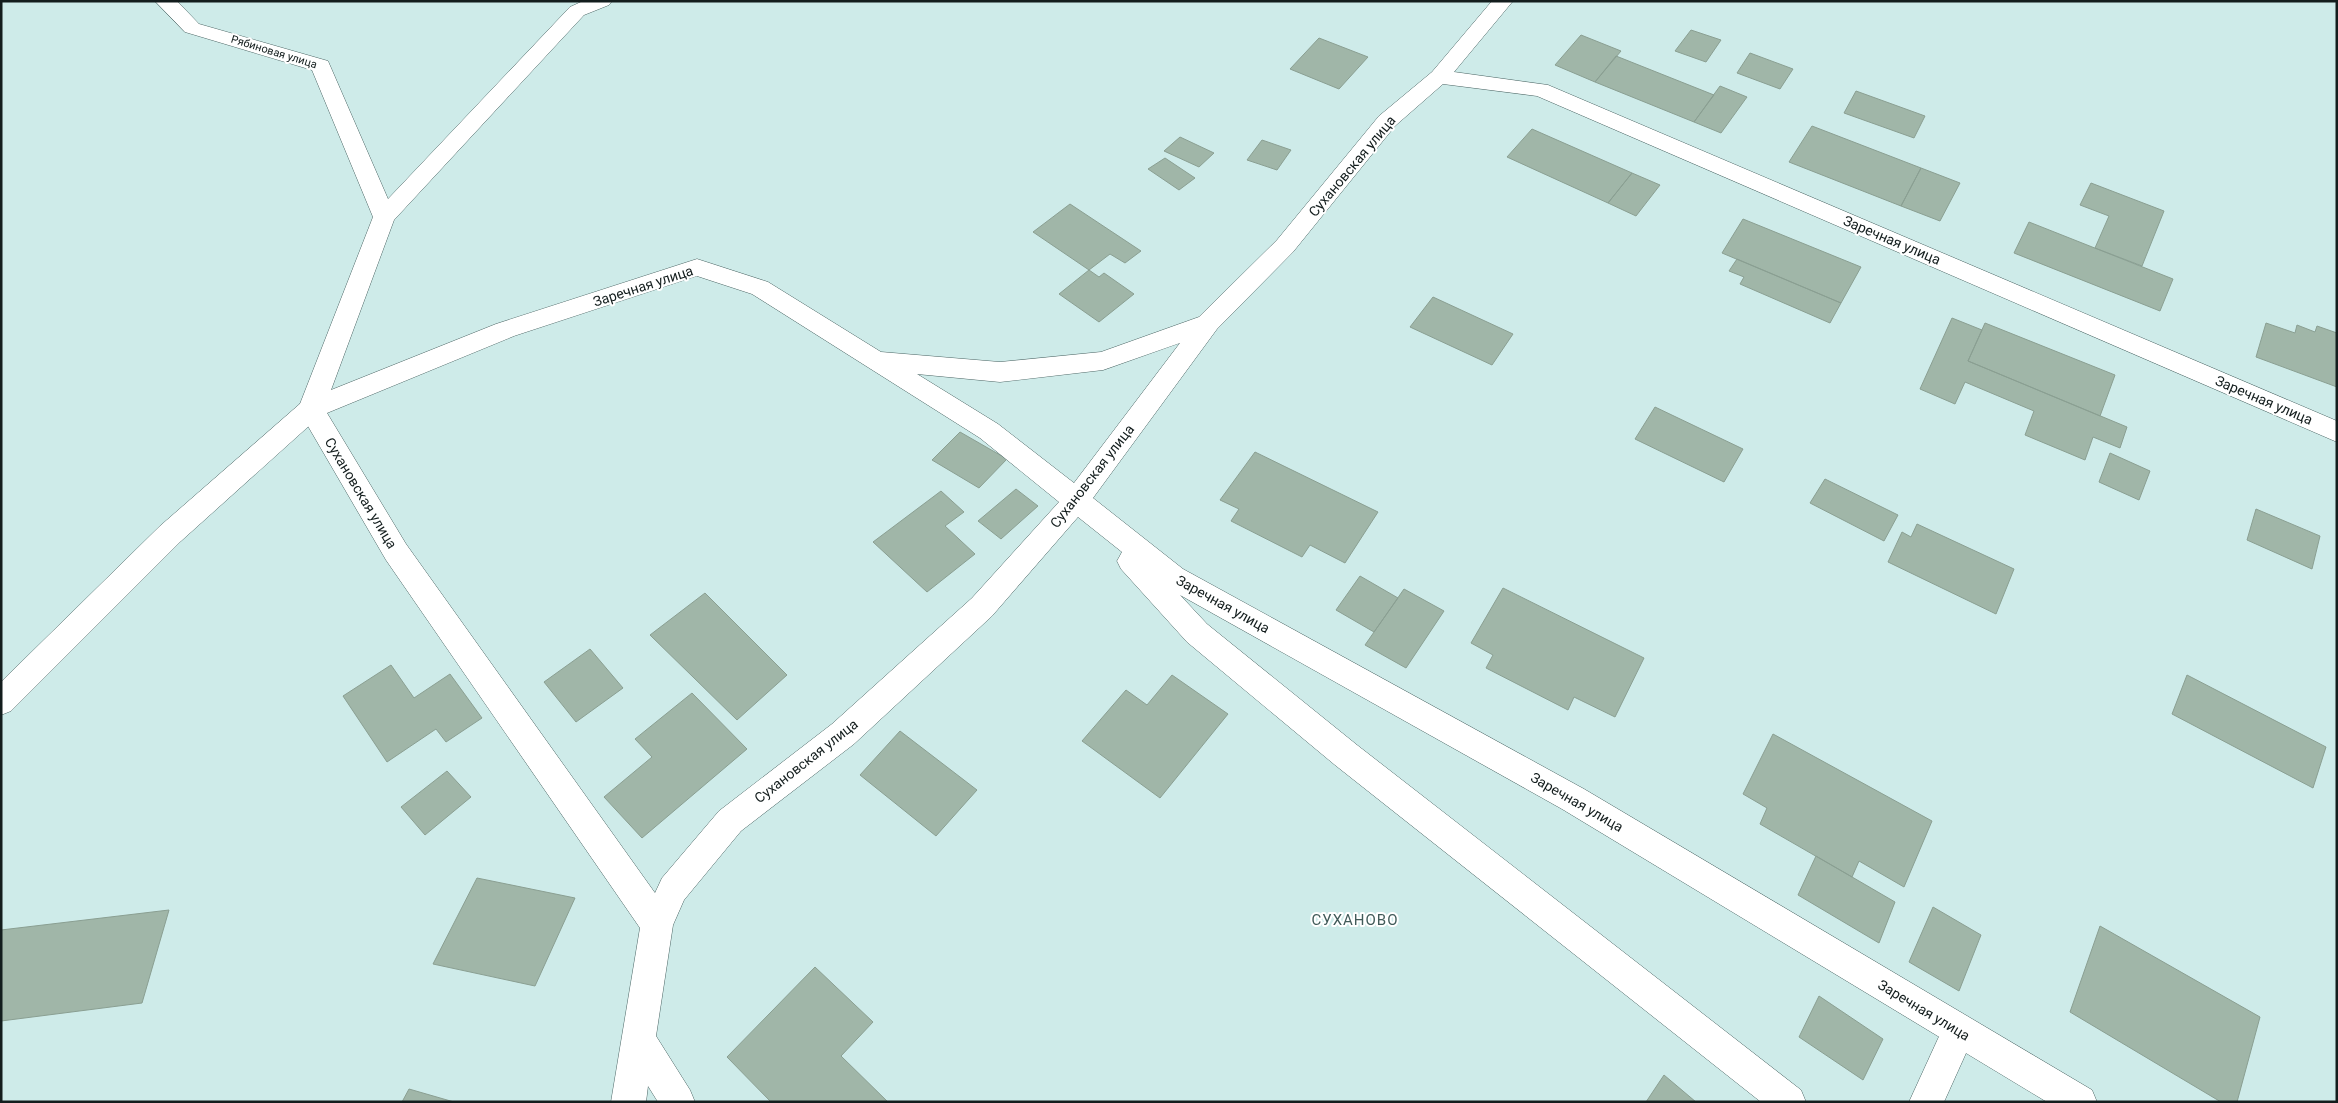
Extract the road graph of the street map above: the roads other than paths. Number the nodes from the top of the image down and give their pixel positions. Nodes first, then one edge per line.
1 (165, 1) edge
2 (602, 1) edge
3 (1502, 1) edge
4 (1439, 77) junction
5 (384, 218) junction
6 (1208, 323) junction
7 (878, 361) junction
8 (311, 409) junction
9 (2337, 432) edge
10 (1076, 500) junction
11 (1, 702) edge
12 (657, 924) junction
13 (1959, 1031) junction
14 (640, 1042) junction
15 (628, 1102) edge
16 (678, 1102) edge
17 (1789, 1102) edge
18 (1926, 1102) edge
19 (2080, 1102) edge

1 - 5 street, Рябиновая улица
2 - 5 street
3 - 4 street, Сухановская улица
4 - 6 street, Сухановская улица
4 - 9 street, Заречная улица
5 - 8 street
6 - 7 street
6 - 10 street, Сухановская улица
7 - 8 street, Заречная улица
7 - 10 street, Заречная улица
8 - 11 street
8 - 12 street, Сухановская улица
10 - 12 street, Сухановская улица
10 - 13 street, Заречная улица
10 - 17 street, Заречная улица
12 - 14 street, Сухановская улица
13 - 18 street
13 - 19 street, Заречная улица
14 - 15 street, Сухановская улица
14 - 16 street

